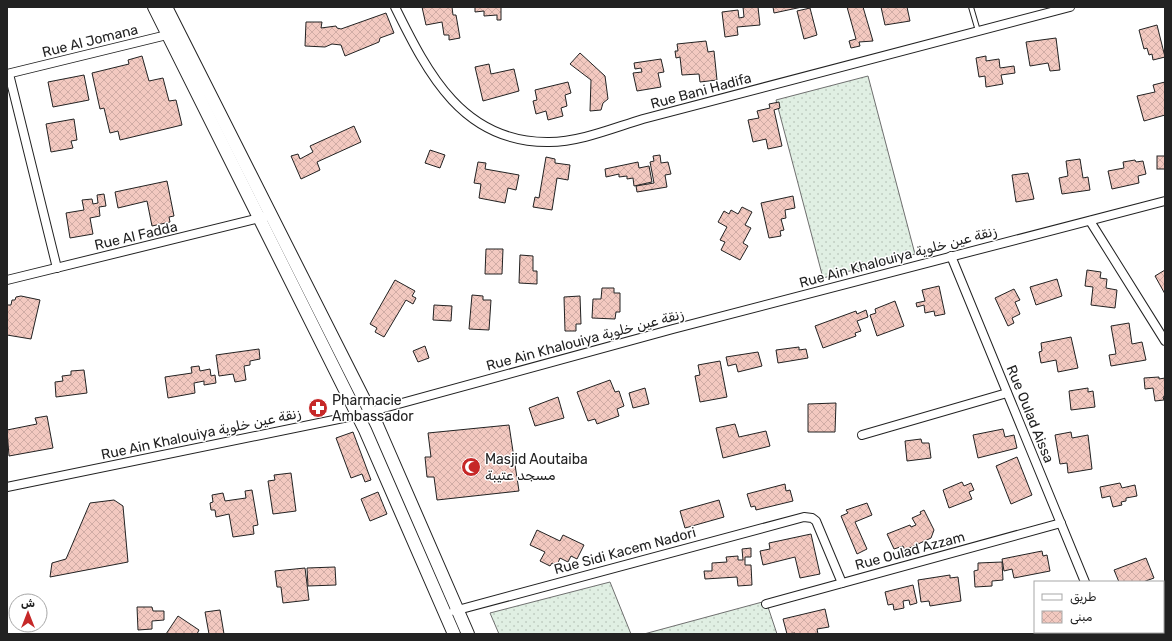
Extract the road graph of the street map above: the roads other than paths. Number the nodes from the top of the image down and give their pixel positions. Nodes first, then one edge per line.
1 (154, 7) edge
2 (166, 7) edge
3 (395, 7) edge
4 (971, 7) edge
5 (1070, 7) edge
6 (978, 32) junction
7 (173, 34) junction
8 (8, 74) edge
9 (1165, 201) edge
10 (265, 217) junction
11 (1090, 221) junction
12 (951, 256) junction
13 (57, 268) junction
14 (7, 280) edge
15 (1165, 341) edge
16 (1007, 394) junction
17 (370, 412) junction
18 (358, 415) junction
19 (862, 434) dead end
20 (7, 487) edge
21 (1061, 523) junction
22 (1085, 581) edge
23 (842, 583) junction
24 (766, 604) dead end
25 (457, 610) junction
26 (445, 614) junction
27 (454, 634) edge
28 (468, 634) edge

1 - 7 street
2 - 7 street
3 - 6 street, Rue Bani Hadifa
4 - 6 lane
5 - 6 street, Rue Bani Hadifa
7 - 8 street, Rue Al Jomana
7 - 10 street
8 - 13 street
9 - 11 street, Rue Ain Khalouiya زنقة عين خلوية
10 - 13 street, Rue Al Fadda
10 - 17 street
10 - 18 street
11 - 12 street, Rue Ain Khalouiya زنقة عين خلوية
11 - 15 street
12 - 16 street, Rue Oulad Aissa
12 - 17 street, Rue Ain Khalouiya زنقة عين خلوية
13 - 14 street, Rue Al Fadda
16 - 19 street
16 - 21 street, Rue Oulad Aissa
17 - 18 street, Rue Ain Khalouiya زنقة عين خلوية
17 - 25 street
18 - 20 street, Rue Ain Khalouiya زنقة عين خلوية
18 - 26 street
21 - 22 street, Rue Oulad Aissa
21 - 23 street, Rue Oulad Azzam
23 - 24 street, Rue Oulad Azzam
23 - 25 street, Rue Sidi Kacem Nadori
25 - 26 street, Rue Sidi Kacem Nadori
25 - 28 street
26 - 27 street

